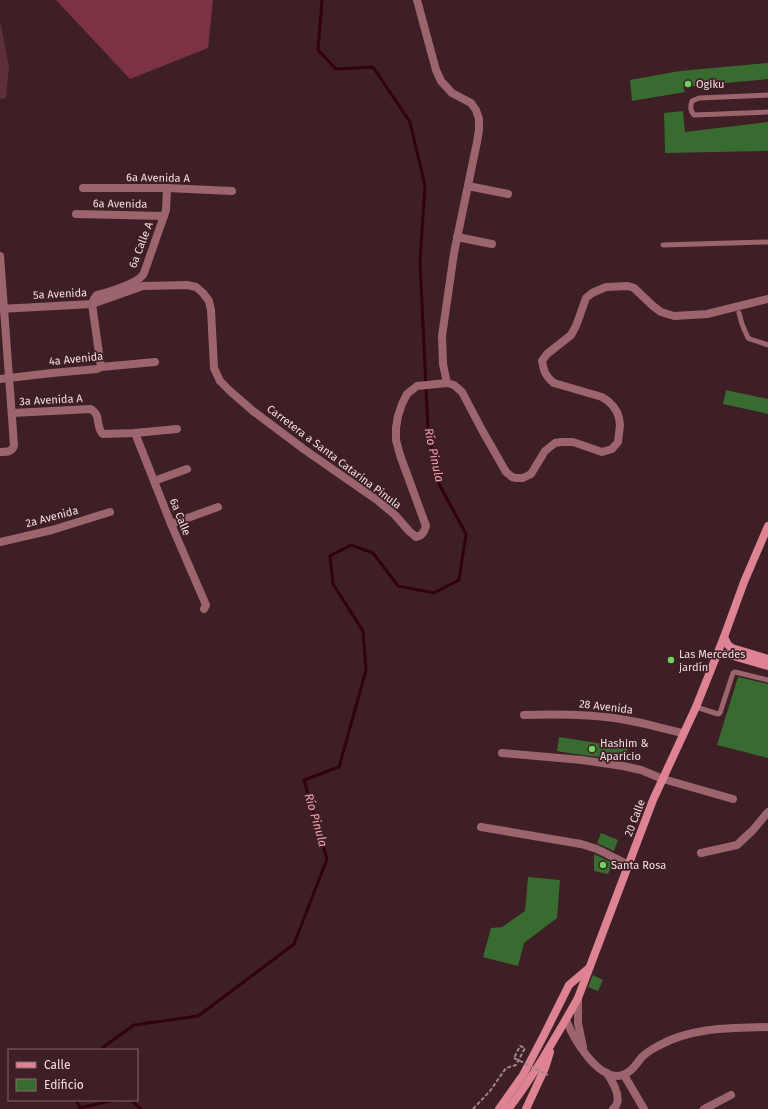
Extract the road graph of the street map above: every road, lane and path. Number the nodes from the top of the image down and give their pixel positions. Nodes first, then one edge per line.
1 (417, 0) edge
2 (768, 95) edge
3 (768, 112) edge
4 (468, 186) junction
5 (83, 188) dead end
6 (167, 188) junction
7 (232, 191) dead end
8 (508, 194) dead end
9 (76, 214) dead end
10 (164, 216) junction
11 (457, 237) junction
12 (768, 242) edge
13 (492, 244) dead end
14 (663, 245) dead end
15 (0, 256) edge
16 (143, 286) joint
17 (768, 299) edge
18 (92, 304) junction
19 (2, 309) edge
20 (739, 313) dead end
21 (768, 345) edge
22 (155, 362) dead end
23 (101, 367) junction
24 (9, 378) junction
25 (0, 379) edge
26 (447, 383) junction
27 (12, 413) junction
28 (177, 429) dead end
29 (135, 433) junction
30 (0, 452) edge
31 (187, 470) dead end
32 (154, 481) junction
33 (218, 507) dead end
34 (110, 512) dead end
35 (171, 524) junction
36 (768, 526) edge
37 (0, 542) edge
38 (204, 609) dead end
39 (724, 637) junction
40 (716, 656) junction
41 (768, 658) edge
42 (768, 666) edge
43 (768, 680) edge
44 (696, 707) junction
45 (524, 715) dead end
46 (683, 733) junction
47 (502, 753) dead end
48 (663, 779) junction
49 (734, 799) dead end
50 (768, 812) edge
51 (481, 827) dead end
52 (701, 853) dead end
53 (629, 865) junction
54 (589, 968) junction
55 (578, 998) junction
56 (566, 1020) junction
57 (768, 1027) edge
58 (553, 1042) junction
59 (583, 1050) junction
60 (607, 1073) junction
61 (548, 1075) dead end
62 (624, 1075) junction
63 (731, 1095) dead end
64 (473, 1109) edge
65 (499, 1109) edge
66 (508, 1109) edge
67 (526, 1109) edge
68 (613, 1109) edge
69 (644, 1109) edge
70 (704, 1109) edge

1 - 4 street
2 - 3 lane
4 - 8 street
4 - 11 street
5 - 6 street, 6a Avenida A
6 - 7 street, 6a Avenida A
6 - 10 street, 6a Calle A
9 - 10 street, 6a Avenida
10 - 18 street, 6a Calle A
11 - 13 street
11 - 26 street
12 - 14 lane
15 - 19 street
16 - 18 street, 5a Avenida
16 - 26 street, Carretera a Santa Catarina Pinula
17 - 26 street
18 - 19 street, 5a Avenida
18 - 23 street
19 - 24 street
20 - 21 lane
22 - 23 street, 4a Avenida
23 - 24 street, 4a Avenida
24 - 25 street, 4a Avenida
24 - 27 street
27 - 29 street, 3a Avenida A
27 - 30 street
28 - 29 street
29 - 32 street, 6a Calle
31 - 32 street
32 - 35 street, 6a Calle
33 - 35 street
34 - 37 street, 2a Avenida
35 - 38 street, 6a Calle
36 - 39 main road, 20 Calle
39 - 40 main road, 20 Calle
39 - 41 main road
40 - 42 main road
40 - 44 main road, 20 Calle
43 - 44 lane
44 - 46 main road, 20 Calle
45 - 46 street, 28 Avenida
46 - 48 main road, 20 Calle
47 - 48 street
48 - 49 street
48 - 53 main road, 20 Calle
50 - 52 street
51 - 53 street
53 - 54 main road, 20 Calle
54 - 55 main road, 20 Calle
54 - 65 main road
55 - 56 main road, 20 Calle
55 - 59 street
56 - 58 main road, 20 Calle
56 - 59 street
57 - 62 street
58 - 66 main road, 20 Calle
58 - 67 main road
59 - 60 street
60 - 62 street
60 - 68 street
61 - 64 path, bridge
62 - 69 street
63 - 70 street

